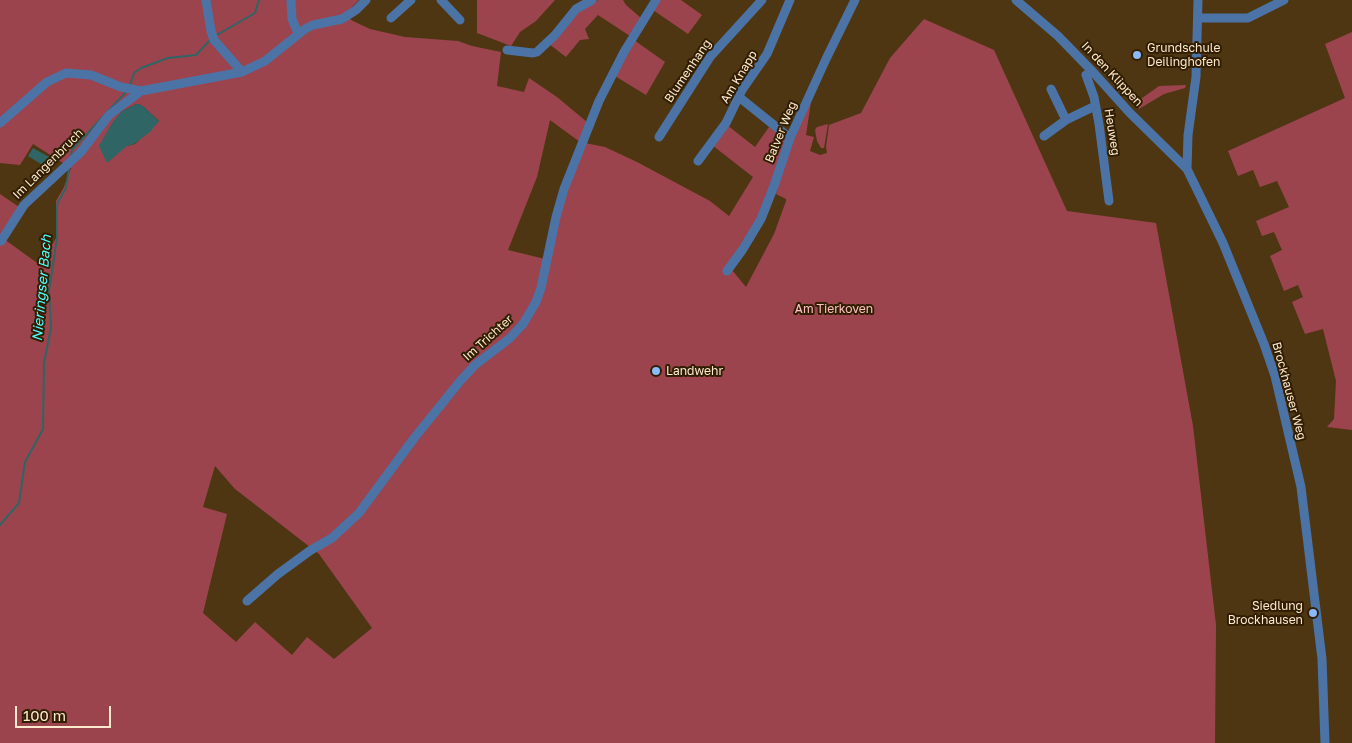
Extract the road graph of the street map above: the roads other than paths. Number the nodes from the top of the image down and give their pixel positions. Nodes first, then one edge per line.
1 (206, 0) edge
2 (291, 0) edge
3 (366, 0) edge
4 (411, 0) edge
5 (441, 0) edge
6 (592, 0) edge
7 (656, 0) edge
8 (762, 0) edge
9 (790, 0) edge
10 (855, 0) edge
11 (1016, 0) edge
12 (1198, 0) edge
13 (1284, 0) edge
14 (391, 18) dead end
15 (1198, 18) junction
16 (460, 20) dead end
17 (298, 33) junction
18 (507, 50) dead end
19 (242, 72) junction
20 (1093, 72) junction
21 (1051, 89) dead end
22 (140, 91) junction
23 (739, 97) junction
24 (1095, 106) junction
25 (1066, 120) junction
26 (0, 122) edge
27 (1044, 136) dead end
28 (659, 137) dead end
29 (790, 138) junction
30 (698, 161) dead end
31 (1186, 169) junction
32 (1109, 201) dead end
33 (1, 241) edge
34 (726, 271) dead end
35 (248, 601) dead end
36 (1325, 743) edge

1 - 19 street
2 - 17 street
3 - 17 street, Im Langenbruch
4 - 14 street
5 - 16 street
6 - 18 street
7 - 35 street, Im Trichter
8 - 28 street, Blumenhang
9 - 23 street, Am Knapp
10 - 29 street, Balver Weg
11 - 20 street, In den Klippen
12 - 15 street, Brockhauser Weg
13 - 15 street
15 - 31 street, Brockhauser Weg
17 - 19 street, Im Langenbruch
19 - 22 street, Im Langenbruch
20 - 24 street, Heuweg
20 - 31 street, In den Klippen
21 - 25 street
22 - 26 street, Im Langenbruch
22 - 33 street, Im Langenbruch
23 - 29 street
23 - 30 street, Am Knapp
24 - 25 street
24 - 32 street, Heuweg
25 - 27 street
29 - 34 street, Balver Weg
31 - 36 street, Brockhauser Weg

